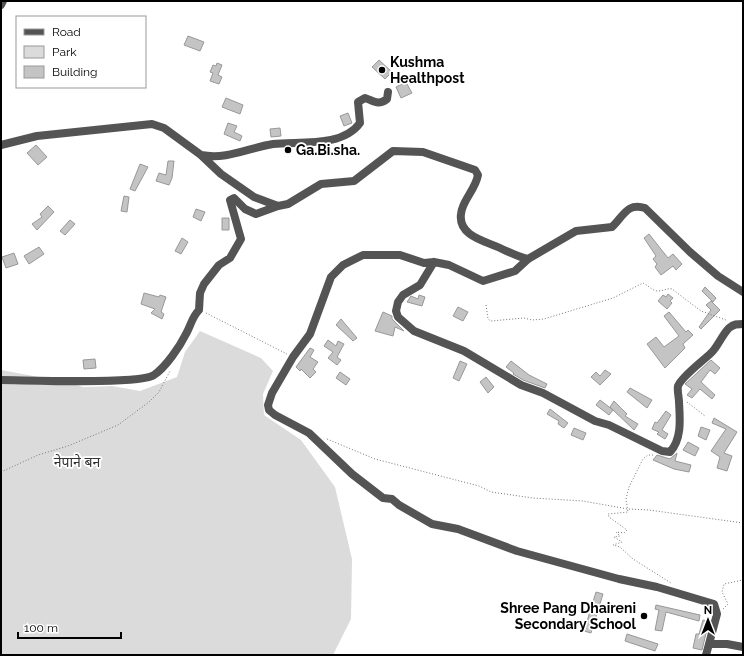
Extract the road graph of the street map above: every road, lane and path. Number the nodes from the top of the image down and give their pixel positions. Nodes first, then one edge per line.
1 (3, 1) edge
2 (1, 4) edge
3 (388, 92) dead end
4 (1, 145) edge
5 (201, 155) junction
6 (278, 206) junction
7 (528, 259) junction
8 (434, 262) junction
9 (743, 292) edge
10 (486, 305) dead end
11 (199, 310) junction
12 (739, 324) edge
13 (293, 357) junction
14 (171, 369) dead end
15 (1, 380) edge
16 (678, 393) junction
17 (705, 416) dead end
18 (325, 438) dead end
19 (643, 459) dead end
20 (1, 472) edge
21 (628, 509) junction
22 (743, 523) edge
23 (743, 580) edge
24 (673, 584) dead end
25 (717, 612) junction
26 (709, 644) junction
27 (743, 647) edge
28 (706, 655) edge

1 - 2 street
3 - 5 street
4 - 5 street
5 - 6 street
6 - 7 street
6 - 11 street
7 - 8 street
7 - 9 street
8 - 13 street
8 - 16 street
10 - 12 path
11 - 13 path
11 - 15 street
12 - 16 street
13 - 25 street
14 - 20 path
16 - 17 path
18 - 21 path
19 - 21 path
21 - 22 path
21 - 24 path
23 - 25 path
25 - 26 street
26 - 27 street
26 - 28 street

